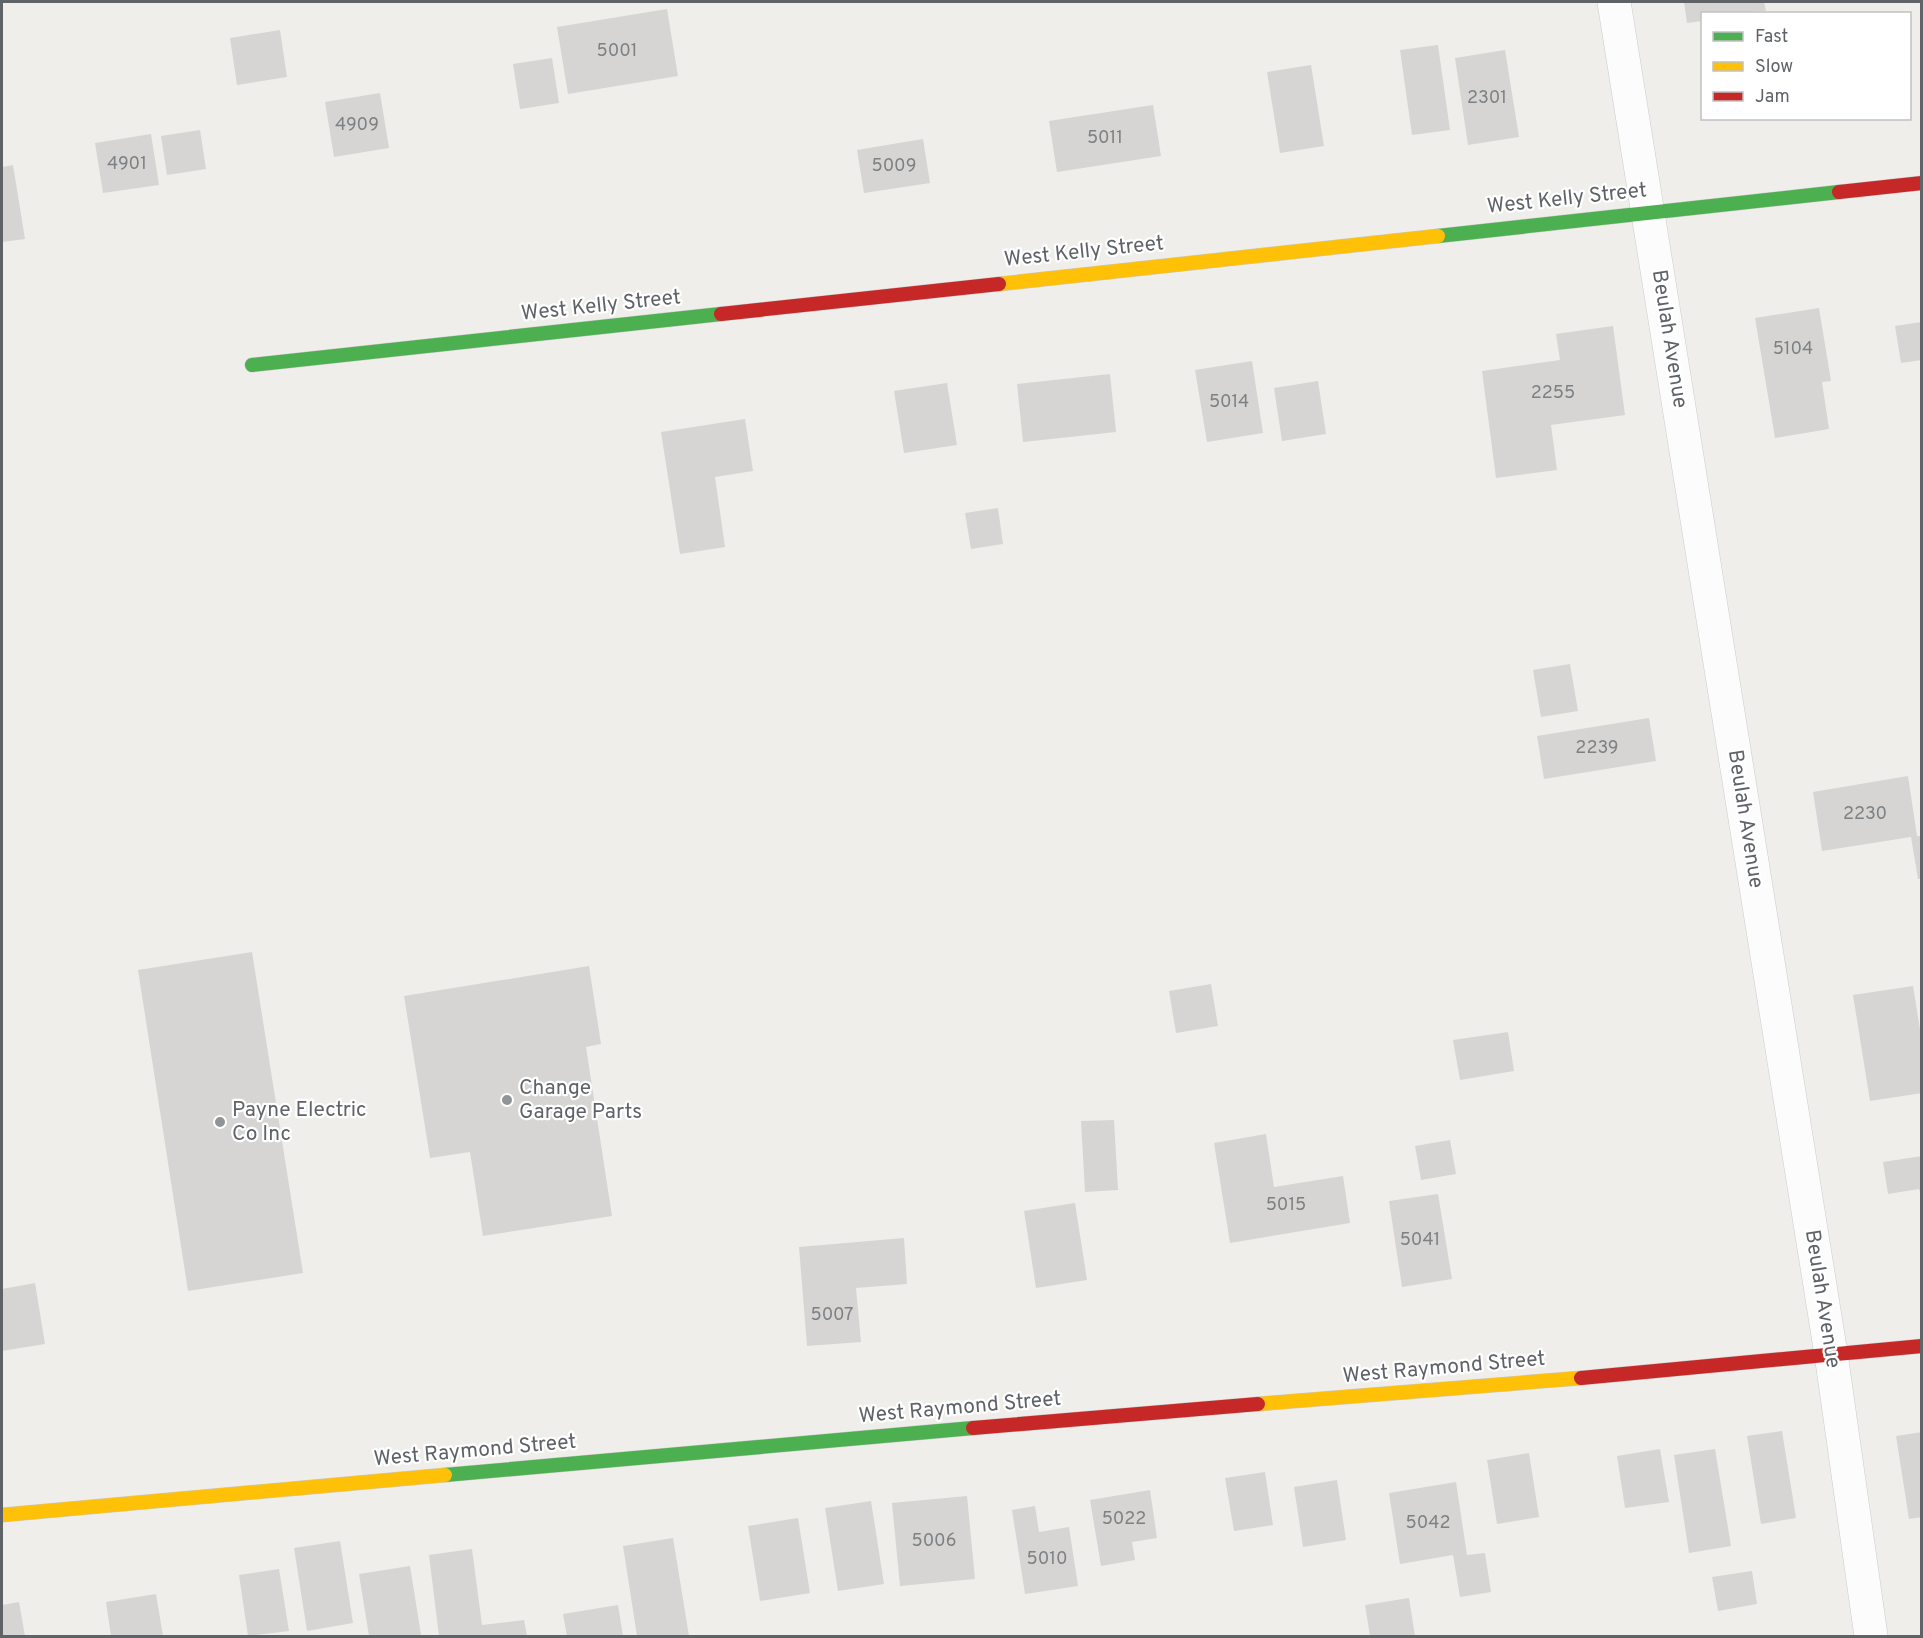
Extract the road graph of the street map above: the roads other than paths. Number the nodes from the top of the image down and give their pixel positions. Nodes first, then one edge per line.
1 (1614, 2) edge
2 (1922, 183) edge
3 (1648, 211) junction
4 (252, 365) dead end
5 (1922, 1346) edge
6 (1831, 1354) junction
7 (2, 1515) edge
8 (1871, 1636) edge

1 - 3 street, Beulah Avenue
2 - 3 street, West Kelly Street
3 - 4 street, West Kelly Street
3 - 6 street, Beulah Avenue
5 - 6 street, West Raymond Street
6 - 7 street, West Raymond Street
6 - 8 street, Beulah Avenue

